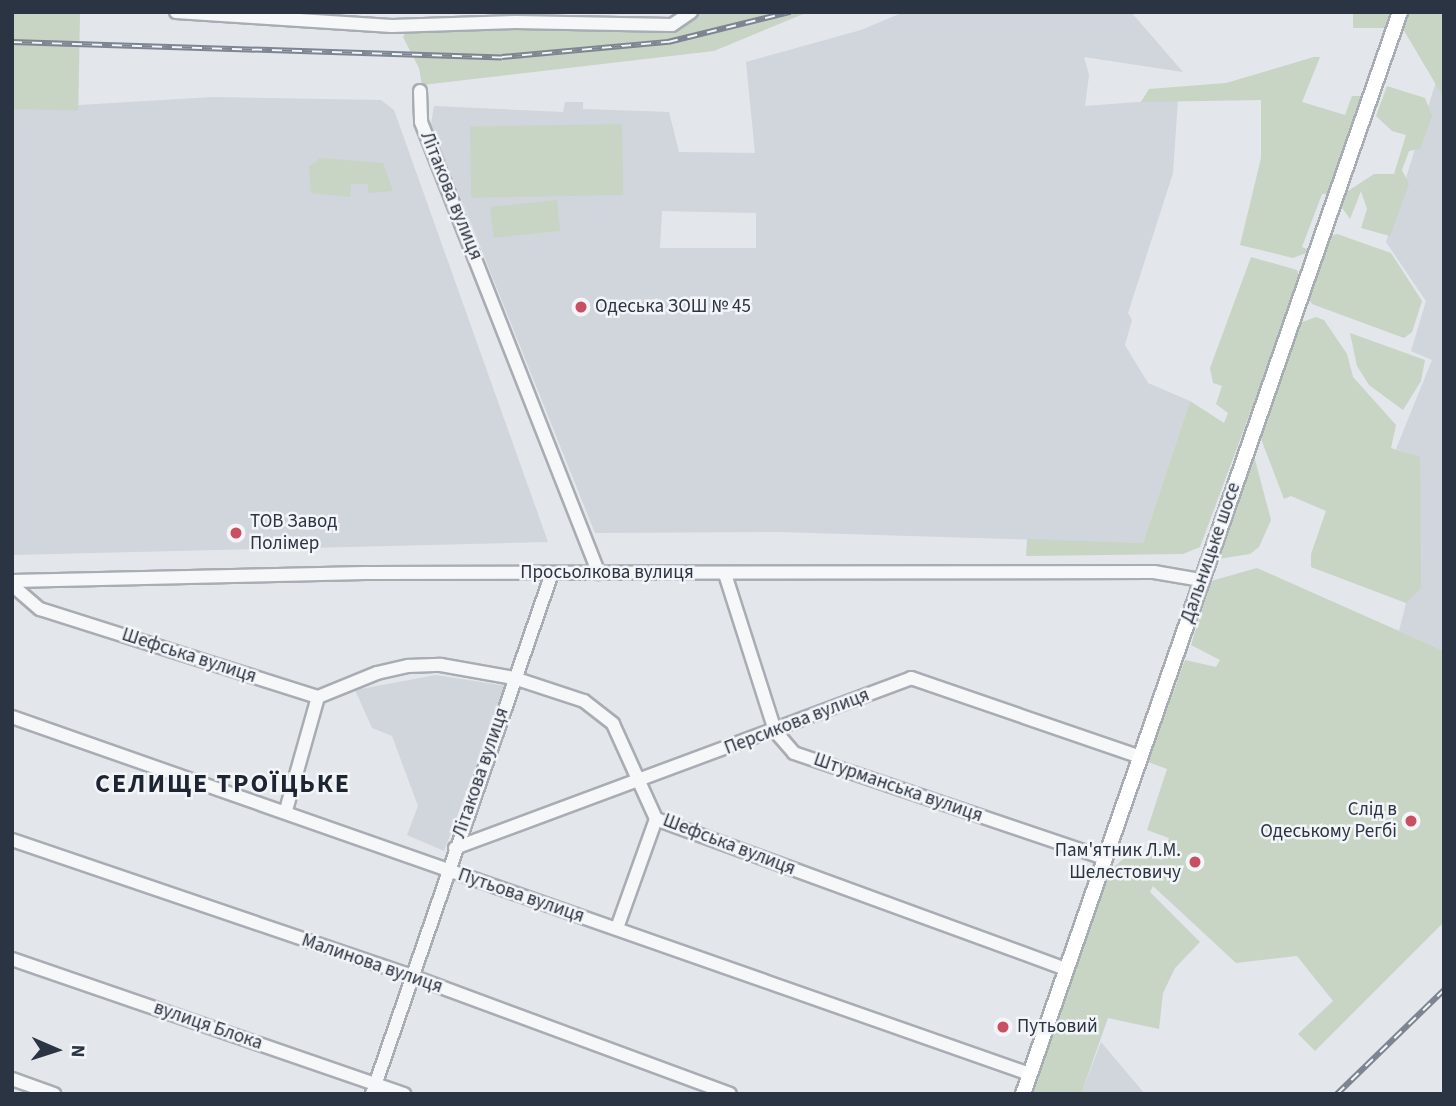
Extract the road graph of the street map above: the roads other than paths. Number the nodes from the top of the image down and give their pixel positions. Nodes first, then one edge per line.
1 (176, 12) edge
2 (385, 12) edge
3 (413, 12) edge
4 (691, 12) edge
5 (1400, 12) edge
6 (396, 25) junction
7 (420, 92) dead end
8 (552, 573) junction
9 (598, 573) junction
10 (725, 574) junction
11 (1201, 580) junction
12 (12, 583) edge
13 (514, 678) junction
14 (318, 697) junction
15 (12, 717) edge
16 (775, 731) junction
17 (1140, 757) junction
18 (642, 780) junction
19 (286, 810) junction
20 (656, 819) junction
21 (12, 840) edge
22 (455, 848) junction
23 (1105, 858) junction
24 (446, 870) junction
25 (617, 928) junction
26 (12, 959) edge
27 (1067, 969) junction
28 (411, 976) junction
29 (1030, 1074) junction
30 (12, 1079) edge
31 (374, 1089) edge
32 (54, 1094) edge
33 (404, 1094) edge
34 (730, 1094) edge
35 (1023, 1094) edge

1 - 6 street
2 - 6 street
3 - 6 street
4 - 6 street
5 - 11 main road, Дальницьке шосе
7 - 9 street, Літакова вулиця
8 - 9 street, Просьолкова вулиця
8 - 12 street, Просьолкова вулиця
8 - 13 street, Літакова вулиця
9 - 10 street, Просьолкова вулиця
10 - 11 street, Просьолкова вулиця
10 - 16 street, Штурманська вулиця
11 - 17 main road, Дальницьке шосе
12 - 14 street, Шефська вулиця
13 - 14 street, Шефська вулиця
13 - 18 street, Шефська вулиця
13 - 22 street, Літакова вулиця
14 - 19 street
15 - 19 street, Путьова вулиця
16 - 17 street, Персикова вулиця
16 - 18 street, Персикова вулиця
16 - 23 street, Штурманська вулиця
17 - 23 main road, Дальницьке шосе
18 - 20 street, Шефська вулиця
18 - 22 street, Персикова вулиця
19 - 24 street, Путьова вулиця
20 - 25 street
20 - 27 street, Шефська вулиця
21 - 28 street, Малинова вулиця
22 - 24 street, Літакова вулиця
23 - 27 main road, Дальницьке шосе
24 - 25 street, Путьова вулиця
24 - 28 street, Літакова вулиця
25 - 29 street, Путьова вулиця
26 - 31 street, вулиця Блока
27 - 29 main road, Дальницьке шосе
28 - 31 street, Літакова вулиця
28 - 34 street, Малинова вулиця
29 - 35 main road, Дальницьке шосе
30 - 32 street
31 - 33 street, вулиця Блока

